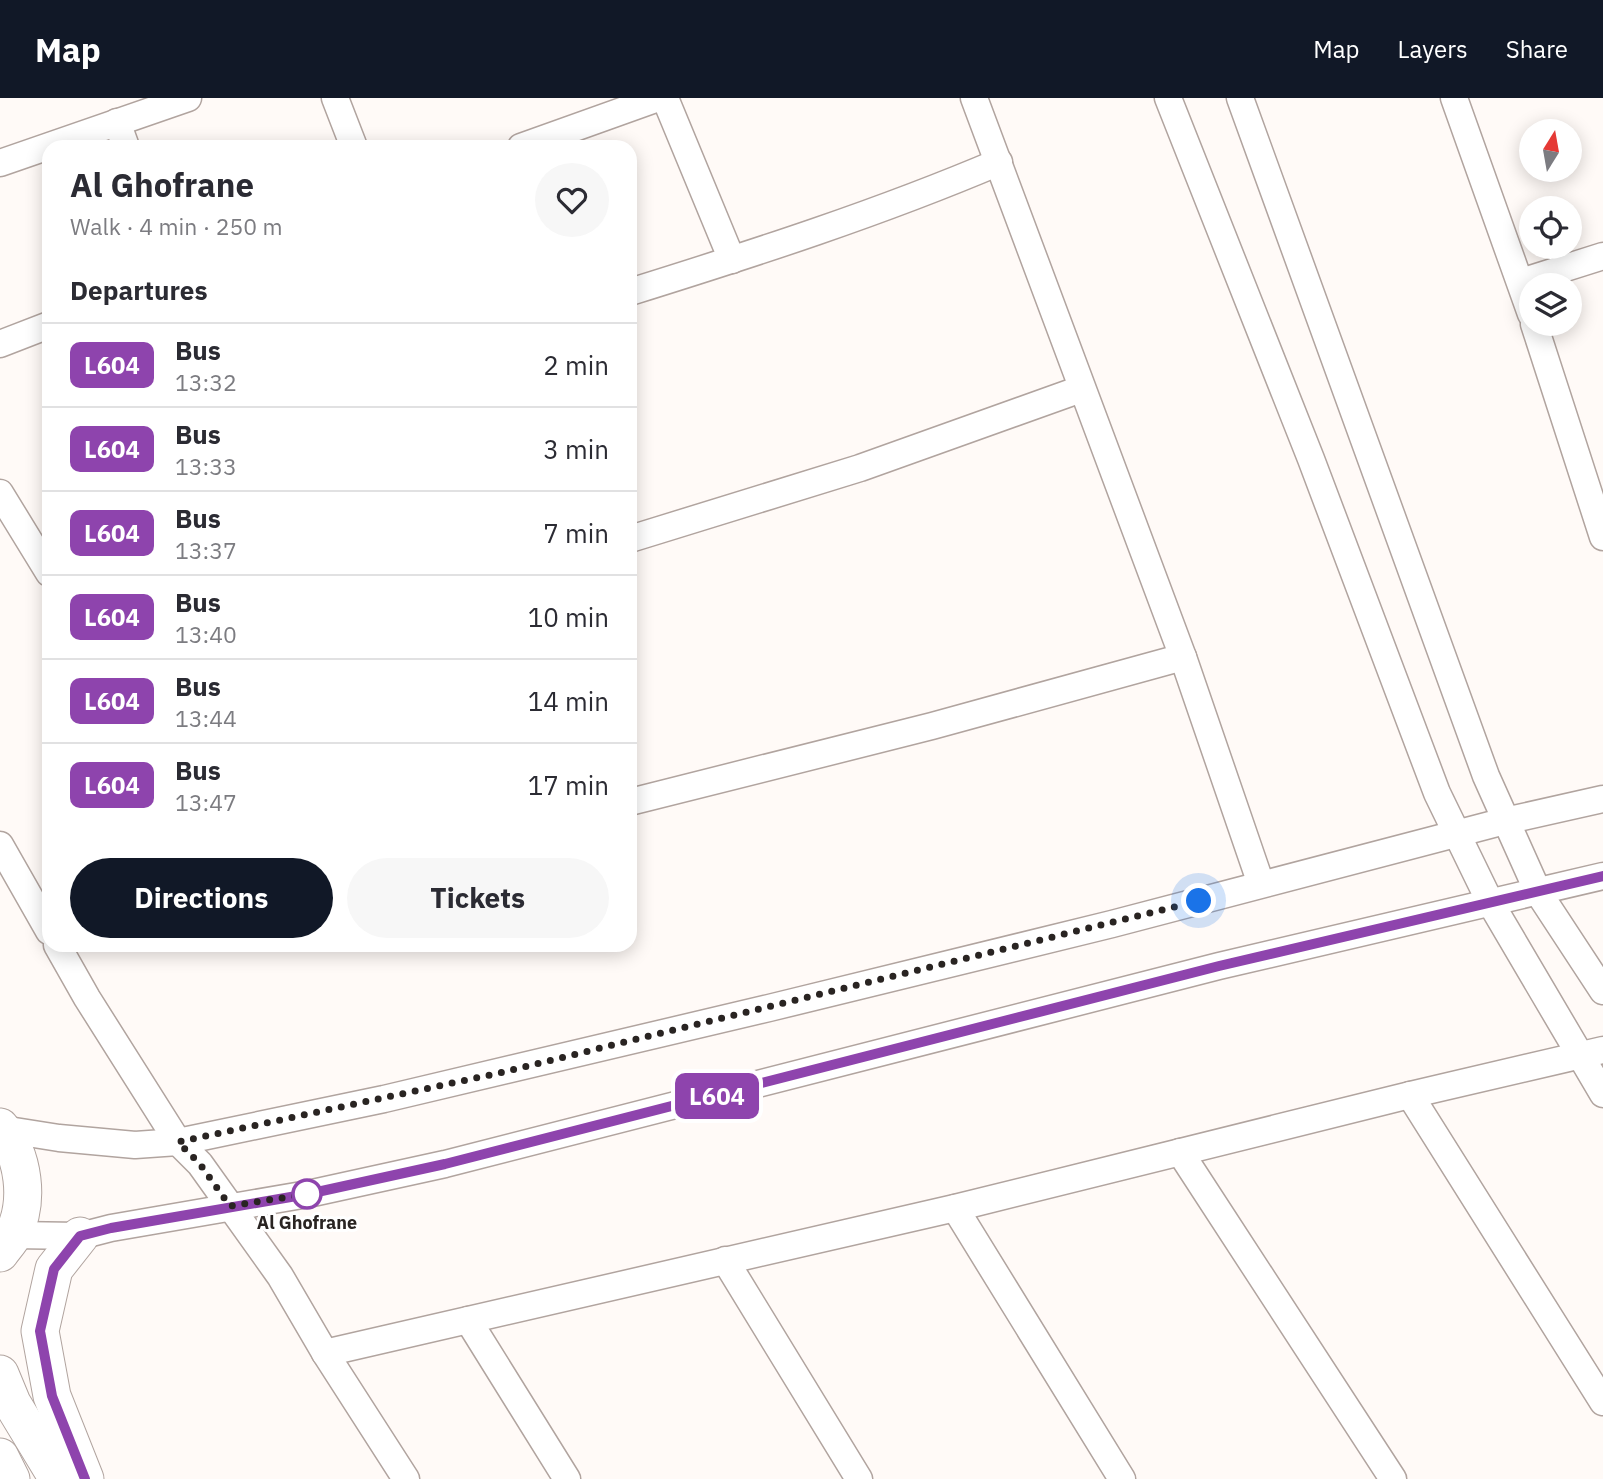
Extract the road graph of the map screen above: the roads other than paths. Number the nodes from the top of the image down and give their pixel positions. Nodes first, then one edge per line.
1 (188, 98) edge
2 (335, 98) edge
3 (658, 98) edge
4 (665, 98) edge
5 (974, 98) edge
6 (1168, 98) edge
7 (1240, 98) edge
8 (1454, 98) edge
9 (128, 112) edge
10 (58, 140) edge
11 (126, 140) edge
12 (351, 140) edge
13 (541, 140) edge
14 (42, 146) edge
15 (999, 162) junction
16 (0, 163) edge
17 (1603, 256) edge
18 (732, 260) junction
19 (1549, 273) edge
20 (1519, 277) edge
21 (637, 290) edge
22 (42, 329) edge
23 (1538, 336) edge
24 (0, 344) edge
25 (1081, 390) junction
26 (0, 493) edge
27 (637, 537) edge
28 (1603, 537) edge
29 (42, 554) edge
30 (1183, 657) junction
31 (1603, 799) edge
32 (637, 800) edge
33 (1505, 821) junction
34 (1456, 834) junction
35 (0, 845) edge
36 (1603, 876) edge
37 (1261, 884) junction
38 (1538, 892) junction
39 (1490, 902) junction
40 (42, 918) edge
41 (61, 952) edge
42 (1603, 991) edge
43 (1592, 1053) edge
44 (1603, 1094) edge
45 (1410, 1095) junction
46 (1, 1128) edge
47 (178, 1142) junction
48 (1180, 1152) junction
49 (230, 1206) junction
50 (956, 1208) junction
51 (80, 1236) junction
52 (6, 1244) edge
53 (725, 1260) junction
54 (468, 1321) junction
55 (325, 1353) junction
56 (0, 1374) edge
57 (1603, 1402) edge
58 (0, 1457) edge
59 (11, 1479) edge
60 (58, 1479) edge
61 (85, 1479) edge
62 (406, 1479) edge
63 (567, 1479) edge
64 (859, 1479) edge
65 (1122, 1479) edge
66 (1393, 1479) edge

1 - 9 street
2 - 12 street
3 - 13 street
4 - 18 street
5 - 15 street
6 - 34 street
7 - 33 street
8 - 20 street
9 - 10 street
9 - 11 street
14 - 16 street
15 - 18 street
15 - 25 street
17 - 19 street
18 - 21 street
22 - 24 street
23 - 28 street
25 - 27 street
25 - 30 street
26 - 29 street
30 - 32 street
30 - 37 street
31 - 33 street
33 - 34 street
33 - 38 street
34 - 37 street
34 - 39 street
35 - 40 street
36 - 38 street
37 - 47 street
38 - 39 street
38 - 42 street
39 - 43 street
39 - 49 street
41 - 47 street
43 - 44 street
43 - 45 street
45 - 48 street
45 - 57 street
46 - 47 street
46 - 52 main road
47 - 49 street
48 - 50 street
48 - 66 street
49 - 51 street
49 - 55 street
50 - 53 street
50 - 65 street
51 - 52 street
51 - 61 main road
53 - 54 street
53 - 64 street
54 - 55 street
54 - 63 street
55 - 62 street
56 - 60 main road
58 - 59 main road

